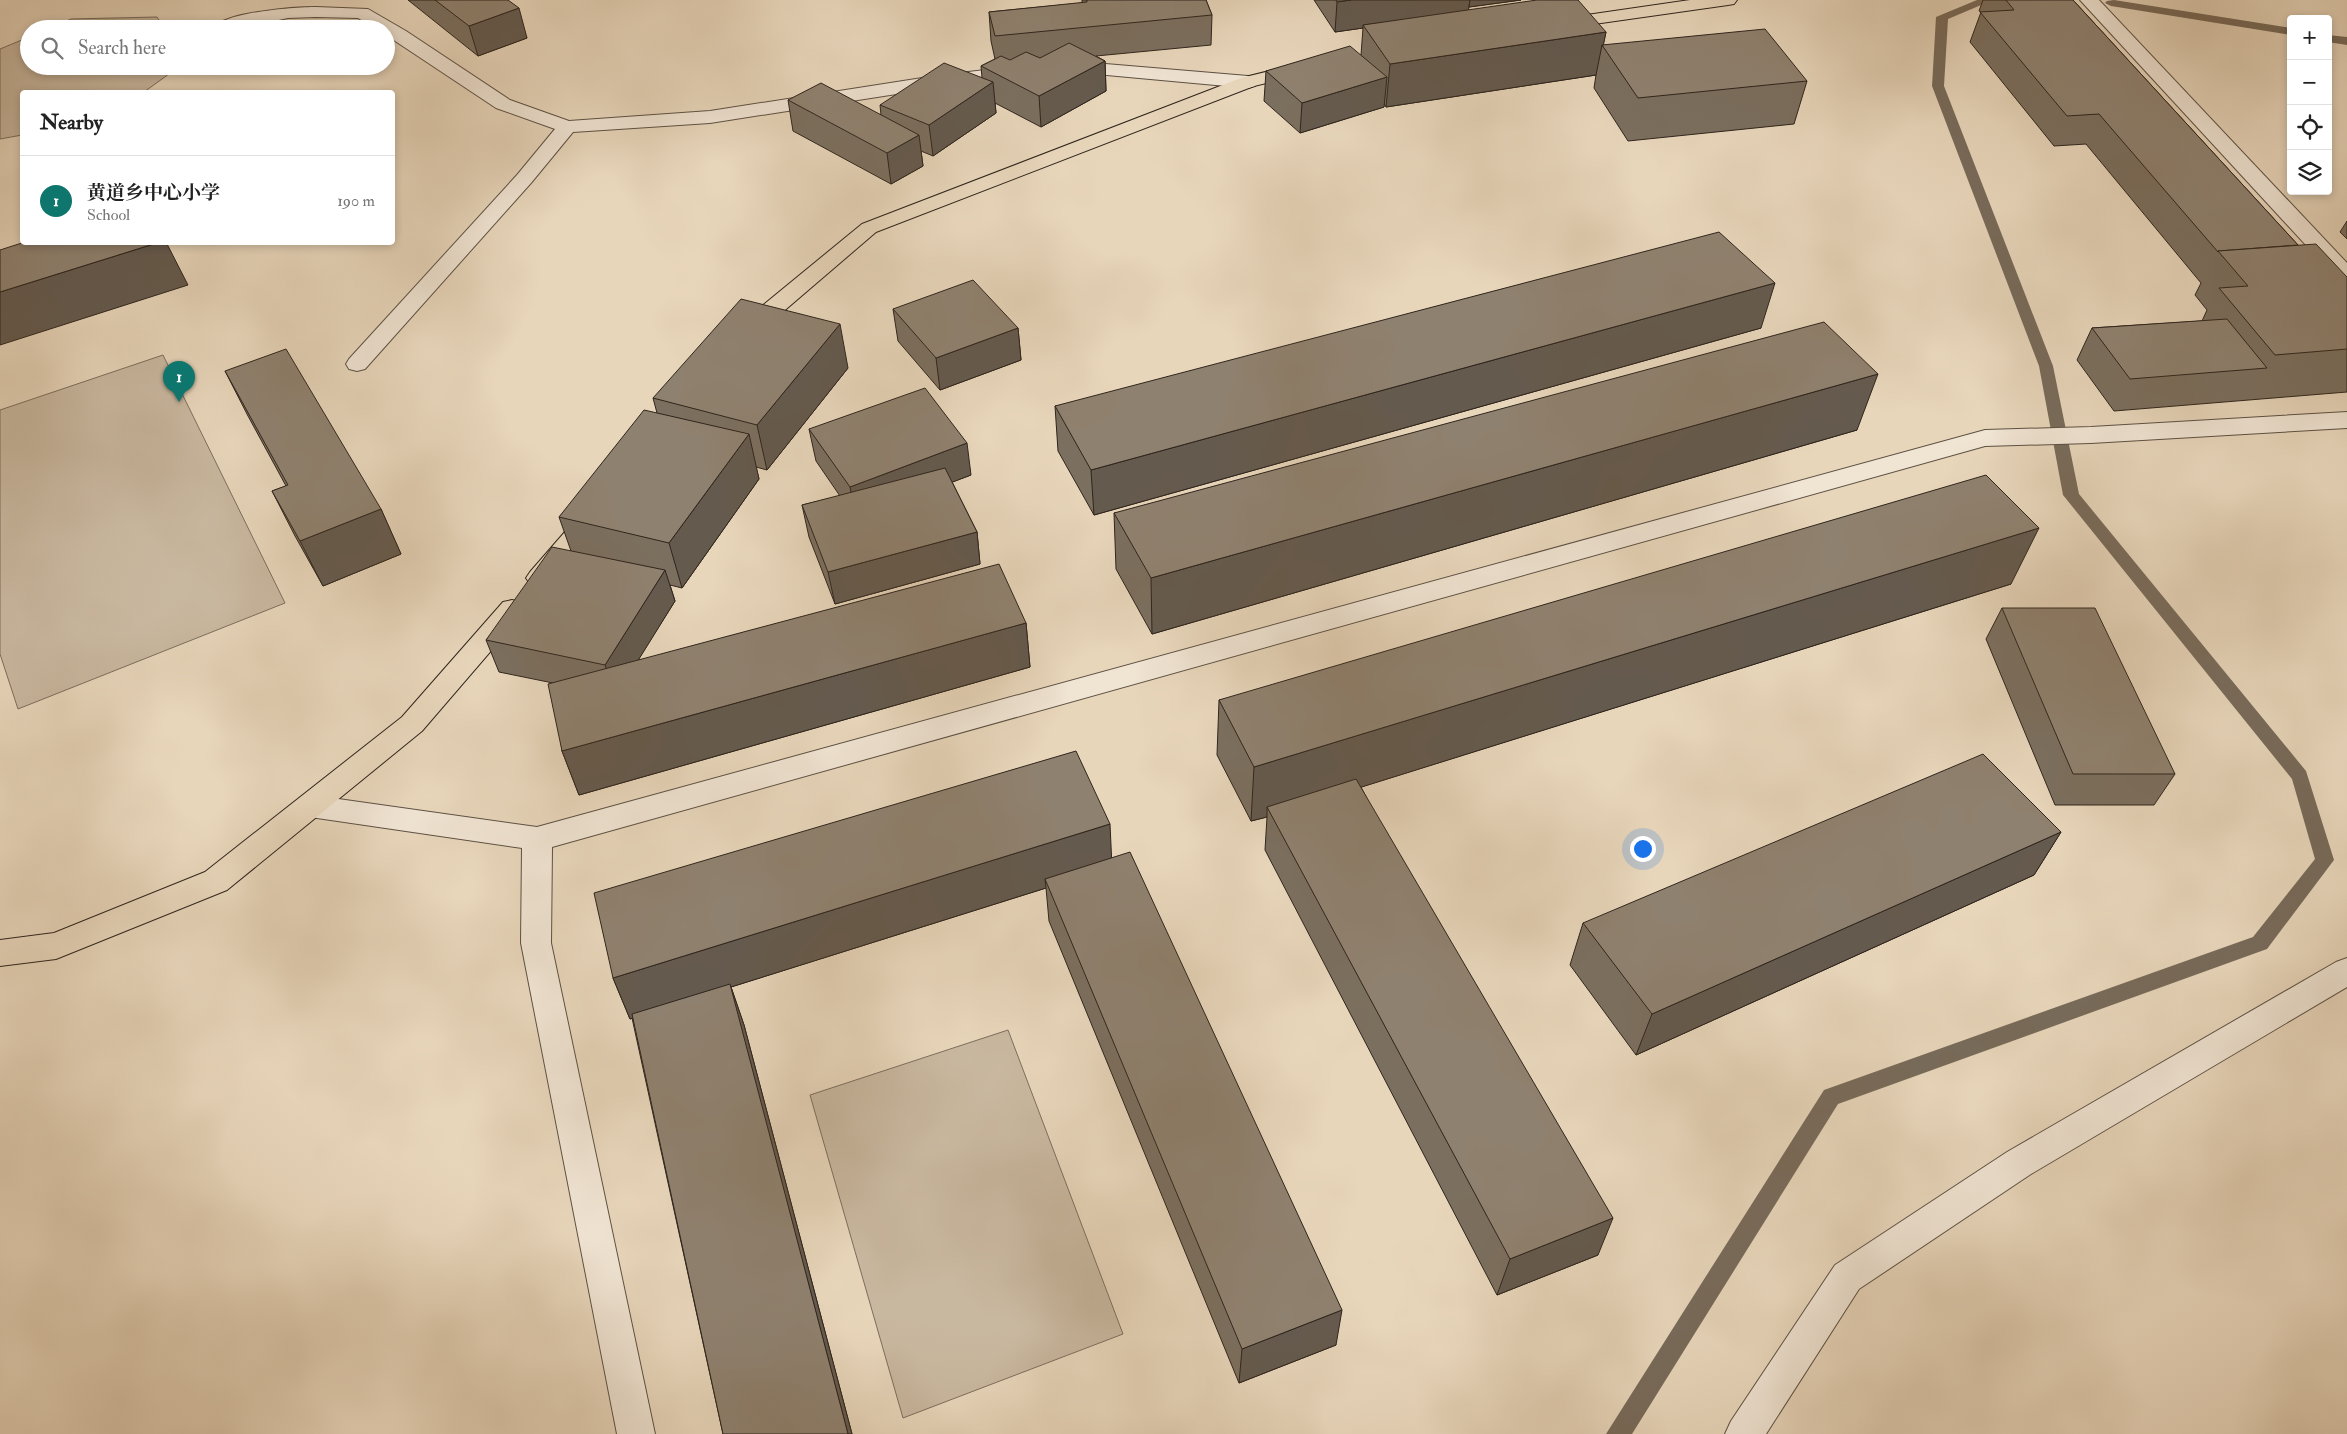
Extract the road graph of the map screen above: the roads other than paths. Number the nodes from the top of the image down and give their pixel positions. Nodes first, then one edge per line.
1 (1728, 0) edge
2 (2089, 0) edge
3 (246, 20) edge
4 (374, 20) edge
5 (1535, 28) edge
6 (395, 32) edge
7 (1324, 64) edge
8 (1248, 82) junction
9 (567, 127) junction
10 (2347, 276) edge
11 (737, 349) edge
12 (357, 364) dead end
13 (2347, 420) edge
14 (607, 499) edge
15 (310, 806) junction
16 (537, 840) junction
17 (0, 953) edge
18 (2347, 971) edge
19 (636, 1434) edge
20 (1744, 1434) edge

1 - 5 main road
2 - 10 street
3 - 4 street
6 - 9 street
7 - 8 main road
8 - 9 street
8 - 11 main road
9 - 12 street
13 - 16 street
14 - 15 main road
15 - 16 street
15 - 17 main road
16 - 19 street
18 - 20 street

